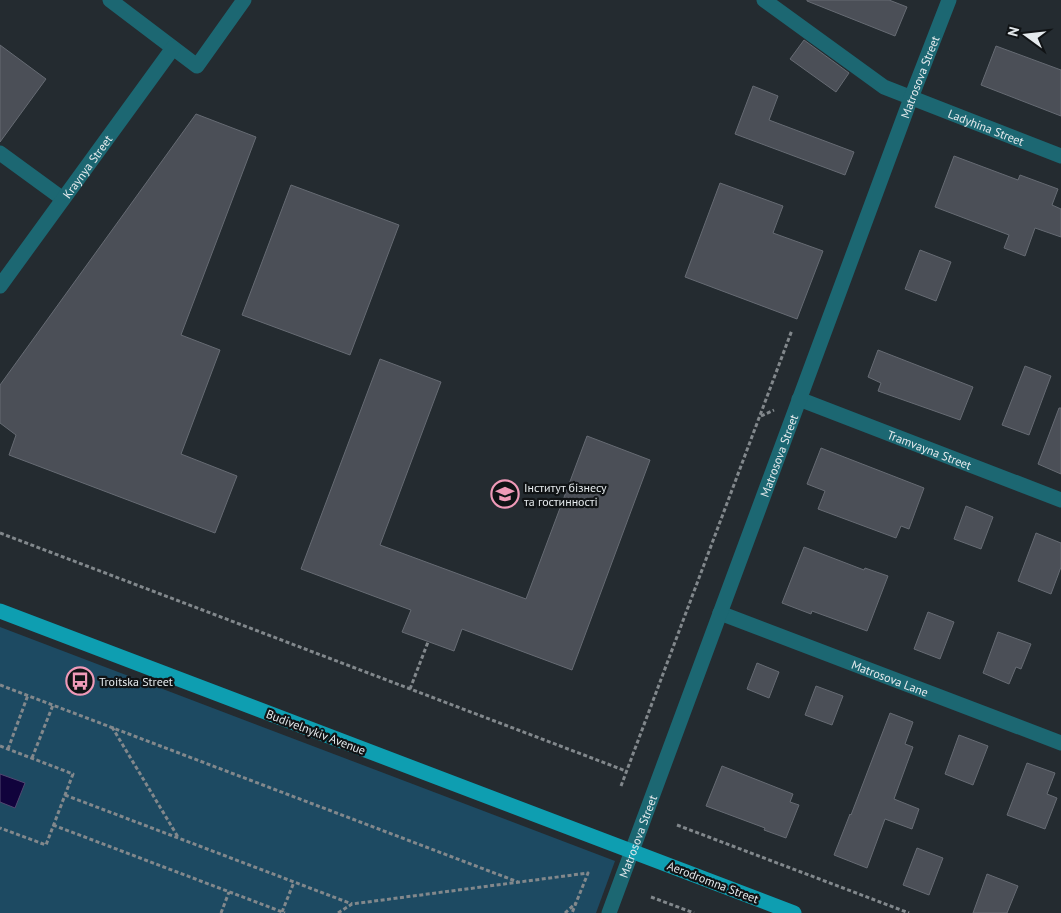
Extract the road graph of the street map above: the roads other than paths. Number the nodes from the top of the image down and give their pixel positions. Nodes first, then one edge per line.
1 (110, 0) edge
2 (244, 0) edge
3 (764, 0) edge
4 (950, 0) edge
5 (173, 48) junction
6 (911, 98) junction
7 (0, 153) edge
8 (1061, 156) edge
9 (63, 199) junction
10 (0, 286) edge
11 (799, 399) junction
12 (1061, 500) edge
13 (0, 611) edge
14 (720, 614) junction
15 (1061, 743) edge
16 (632, 852) junction
17 (608, 913) edge
18 (794, 913) edge

1 - 5 street
2 - 5 street
3 - 6 street, Ladyhina Street
4 - 6 street, Matrosova Street
5 - 9 street, Kraynya Street
6 - 8 street, Ladyhina Street
6 - 11 street, Matrosova Street
7 - 9 street
9 - 10 street, Kraynya Street
11 - 12 street, Tramvayna Street
11 - 14 street, Matrosova Street
13 - 16 main road, Budivelnykiv Avenue
14 - 15 street, Matrosova Lane
14 - 16 street, Matrosova Street
16 - 17 street, Matrosova Street
16 - 18 main road, Aerodromna Street

